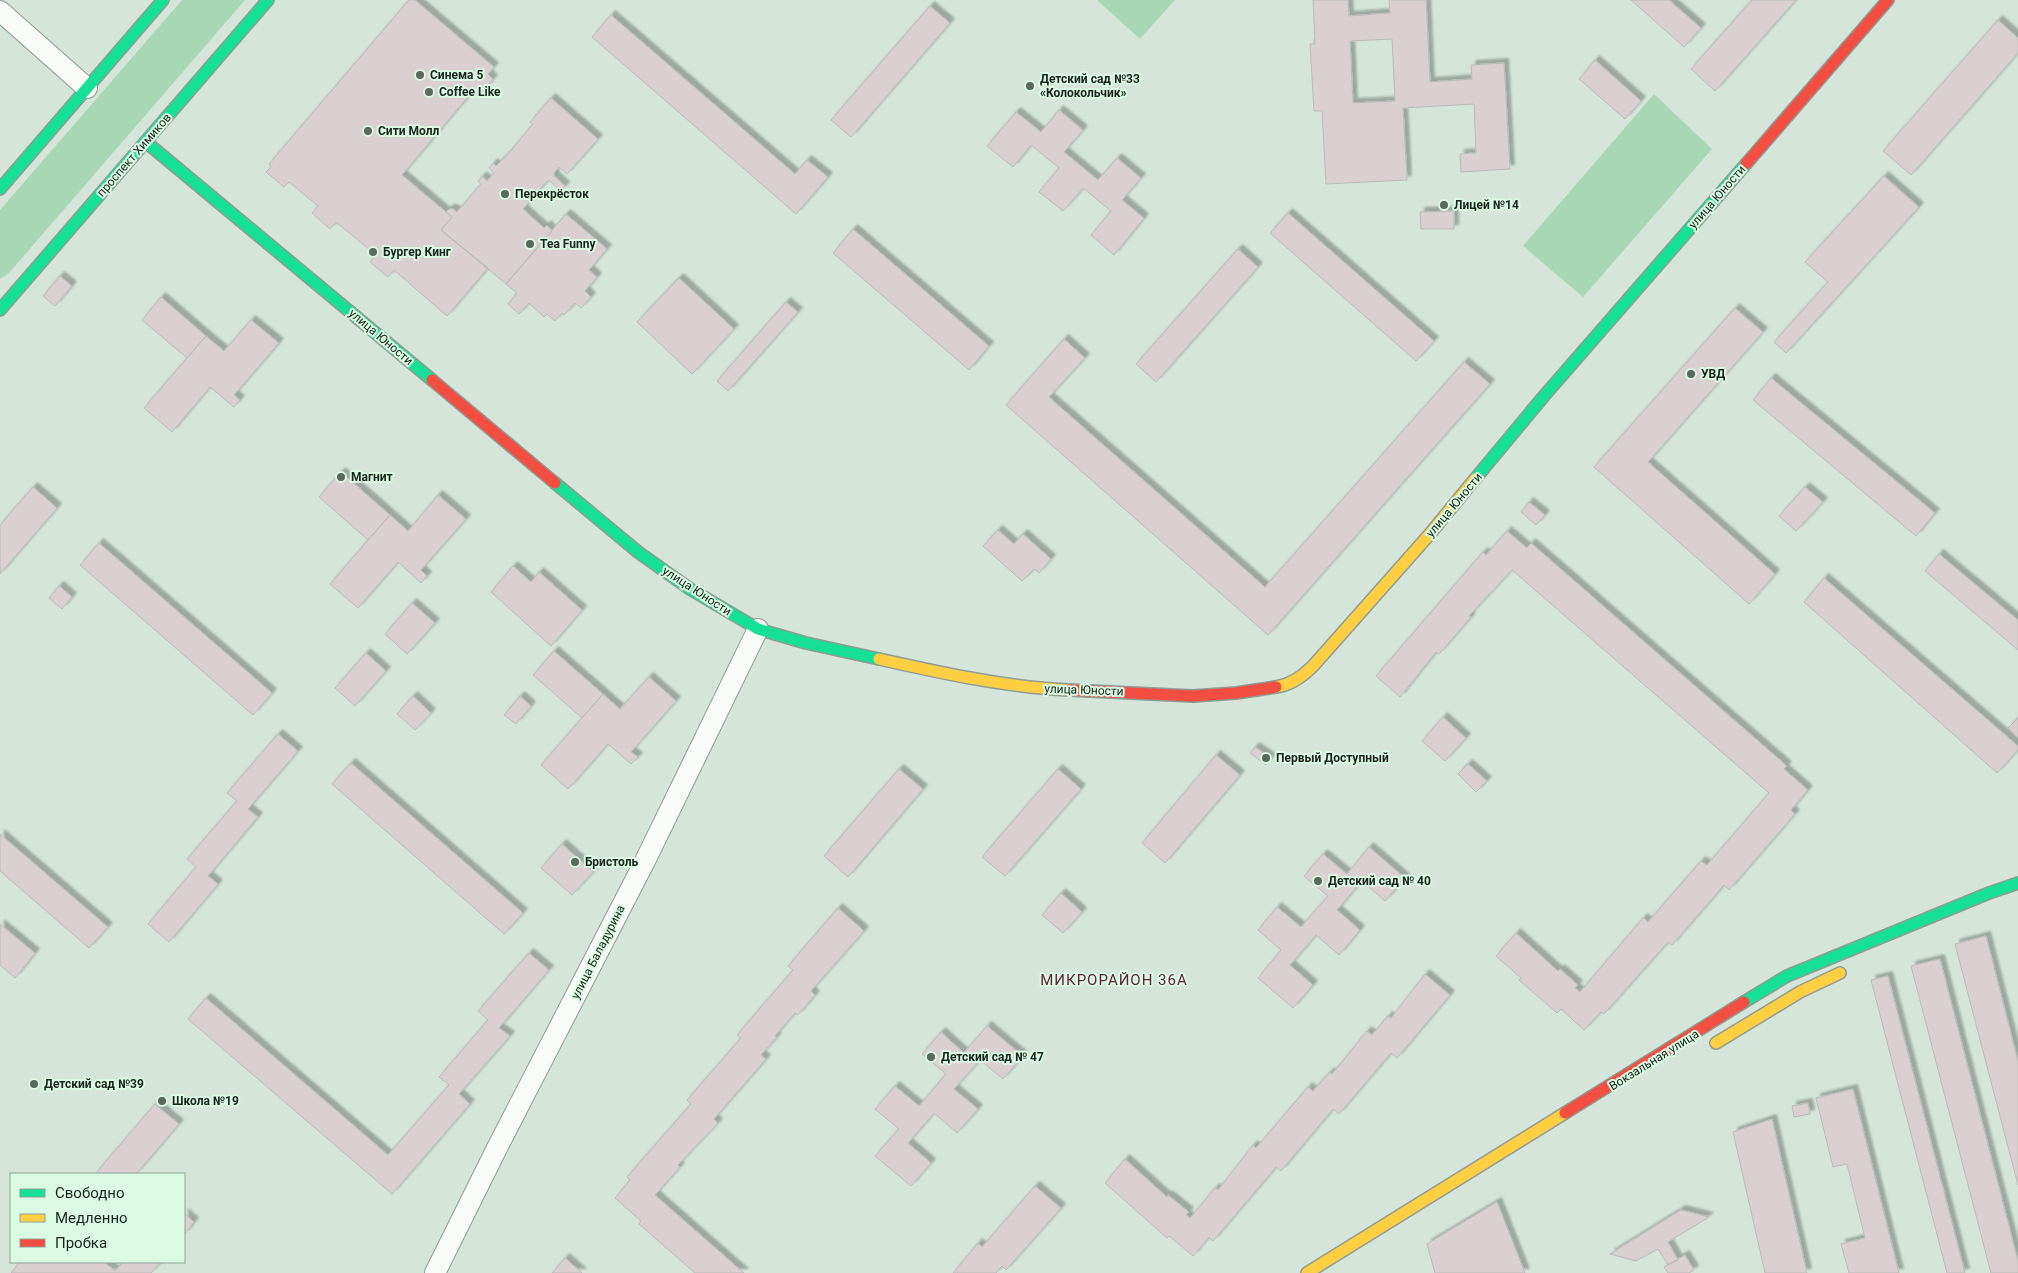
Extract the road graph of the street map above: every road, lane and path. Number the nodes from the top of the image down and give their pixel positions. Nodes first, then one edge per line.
1 (163, 0) edge
2 (268, 0) edge
3 (1888, 0) edge
4 (0, 11) edge
5 (87, 88) junction
6 (146, 142) junction
7 (0, 189) edge
8 (24, 282) junction
9 (0, 295) edge
10 (0, 310) edge
11 (758, 629) junction
12 (2018, 883) edge
13 (1851, 968) dead end
14 (1709, 1047) dead end
15 (435, 1273) edge
16 (1308, 1273) edge

1 - 5 street
2 - 6 street, проспект Химиков
3 - 11 street, улица Юности
4 - 5 street
5 - 7 street
6 - 8 street, проспект Химиков
6 - 11 street, улица Юности
8 - 9 street
8 - 10 street, проспект Химиков
11 - 15 street, улица Баладурина
12 - 16 street, Вокзальная улица
13 - 14 street, Вокзальная улица

